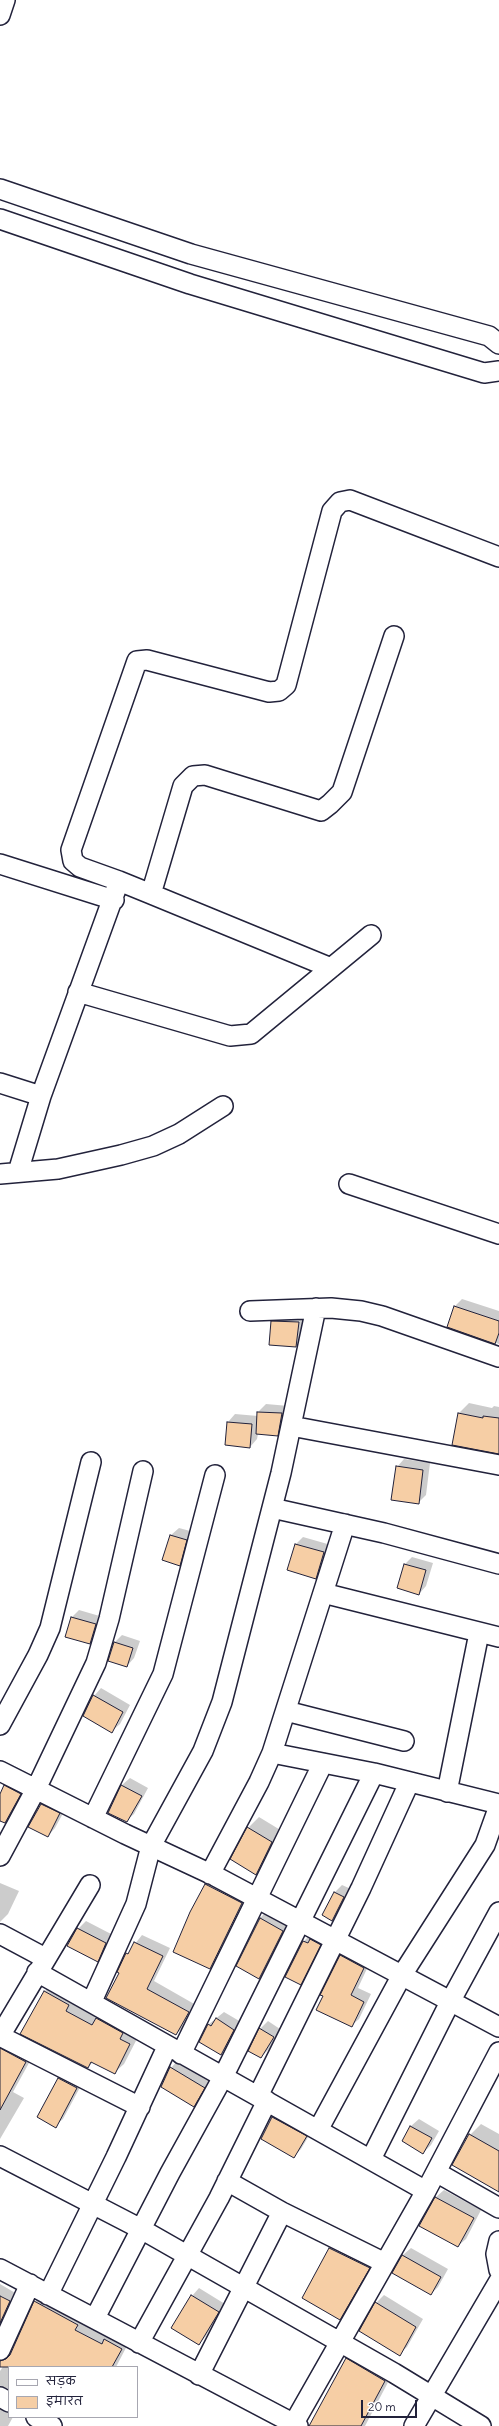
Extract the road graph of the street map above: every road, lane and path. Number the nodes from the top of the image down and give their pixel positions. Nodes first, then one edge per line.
1 (5, 0) edge
2 (0, 15) edge
3 (0, 189) edge
4 (0, 219) edge
5 (499, 344) edge
6 (499, 371) edge
7 (499, 558) edge
8 (394, 636) dead end
9 (0, 864) edge
10 (119, 881) junction
11 (151, 894) junction
12 (114, 900) junction
13 (371, 935) dead end
14 (330, 968) junction
15 (78, 992) junction
16 (0, 1083) edge
17 (41, 1096) junction
18 (223, 1106) dead end
19 (9, 1173) edge
20 (349, 1184) dead end
21 (499, 1234) edge
22 (316, 1308) junction
23 (250, 1311) dead end
24 (499, 1357) edge
25 (291, 1426) junction
26 (91, 1462) dead end
27 (499, 1465) edge
28 (143, 1471) dead end
29 (215, 1475) dead end
30 (272, 1508) junction
31 (345, 1524) junction
32 (499, 1564) edge
33 (323, 1593) junction
34 (479, 1633) junction
35 (499, 1637) edge
36 (286, 1711) junction
37 (0, 1725) edge
38 (404, 1741) dead end
39 (272, 1753) junction
40 (323, 1763) junction
41 (0, 1771) edge
42 (374, 1773) junction
43 (409, 1783) junction
44 (36, 1789) junction
45 (447, 1792) junction
46 (499, 1805) edge
47 (93, 1818) junction
48 (151, 1846) junction
49 (0, 1856) edge
50 (210, 1874) junction
51 (90, 1885) dead end
52 (258, 1899) junction
53 (499, 1912) edge
54 (299, 1920) junction
55 (0, 1934) edge
56 (334, 1939) junction
57 (41, 1965) junction
58 (402, 1974) junction
59 (92, 2001) junction
60 (450, 2002) junction
61 (499, 2027) edge
62 (0, 2036) edge
63 (174, 2050) junction
64 (499, 2052) edge
65 (223, 2077) junction
66 (262, 2099) junction
67 (140, 2107) junction
68 (318, 2130) junction
69 (0, 2156) edge
70 (371, 2159) junction
71 (436, 2172) junction
72 (227, 2181) junction
73 (426, 2191) junction
74 (93, 2203) junction
75 (499, 2208) edge
76 (282, 2212) junction
77 (141, 2229) junction
78 (188, 2255) junction
79 (386, 2263) junction
80 (0, 2269) edge
81 (499, 2280) edge
82 (30, 2284) junction
83 (243, 2289) junction
84 (48, 2295) junction
85 (95, 2318) junction
86 (339, 2342) junction
87 (139, 2343) junction
88 (0, 2350) edge
89 (199, 2375) junction
90 (431, 2396) junction
91 (38, 2418) edge
92 (296, 2425) edge
93 (52, 2426) edge
94 (414, 2426) edge
95 (481, 2426) edge

1 - 2 street
3 - 5 street
4 - 6 street
7 - 10 street
8 - 11 street
9 - 12 street
10 - 11 street
10 - 12 street
11 - 14 street
12 - 15 street
13 - 14 street
14 - 15 street
15 - 17 street
16 - 17 street
17 - 19 street
18 - 19 street
20 - 21 street
22 - 23 street
22 - 24 street
22 - 25 street
25 - 27 street
25 - 30 street
26 - 37 street
28 - 44 street
29 - 47 street
30 - 31 street
30 - 48 street
31 - 32 street
31 - 33 street
33 - 34 street
33 - 36 street
34 - 35 street
34 - 45 street
36 - 38 street
36 - 39 street
39 - 40 street
39 - 50 street
40 - 42 street
40 - 52 street
41 - 44 street
42 - 43 street
42 - 54 street
43 - 45 street
43 - 56 street
44 - 47 street
44 - 49 street
45 - 46 street
46 - 58 street
47 - 48 street
48 - 50 street
48 - 59 street
50 - 52 street
51 - 57 street
52 - 54 street
52 - 63 street
53 - 60 street
54 - 56 street
54 - 65 street
55 - 57 street
56 - 58 street
56 - 66 street
57 - 59 street
57 - 62 street
58 - 60 street
58 - 68 street
59 - 63 street
60 - 61 street
60 - 70 street
62 - 67 street
63 - 65 street
63 - 67 street
64 - 71 street
65 - 66 street
65 - 77 street
66 - 68 street
66 - 72 street
67 - 74 street
68 - 70 street
69 - 74 street
70 - 73 street
71 - 73 street
71 - 75 street
72 - 76 street
72 - 78 street
73 - 79 street
74 - 77 street
74 - 84 street
76 - 79 street
76 - 83 street
77 - 78 street
77 - 85 street
78 - 83 street
78 - 87 street
79 - 86 street
80 - 82 street
81 - 90 street
82 - 84 street
82 - 88 street
83 - 86 street
83 - 89 street
84 - 85 street
85 - 87 street
86 - 90 street
86 - 92 street
87 - 89 street
89 - 92 street
90 - 94 street
90 - 95 street
91 - 93 street

